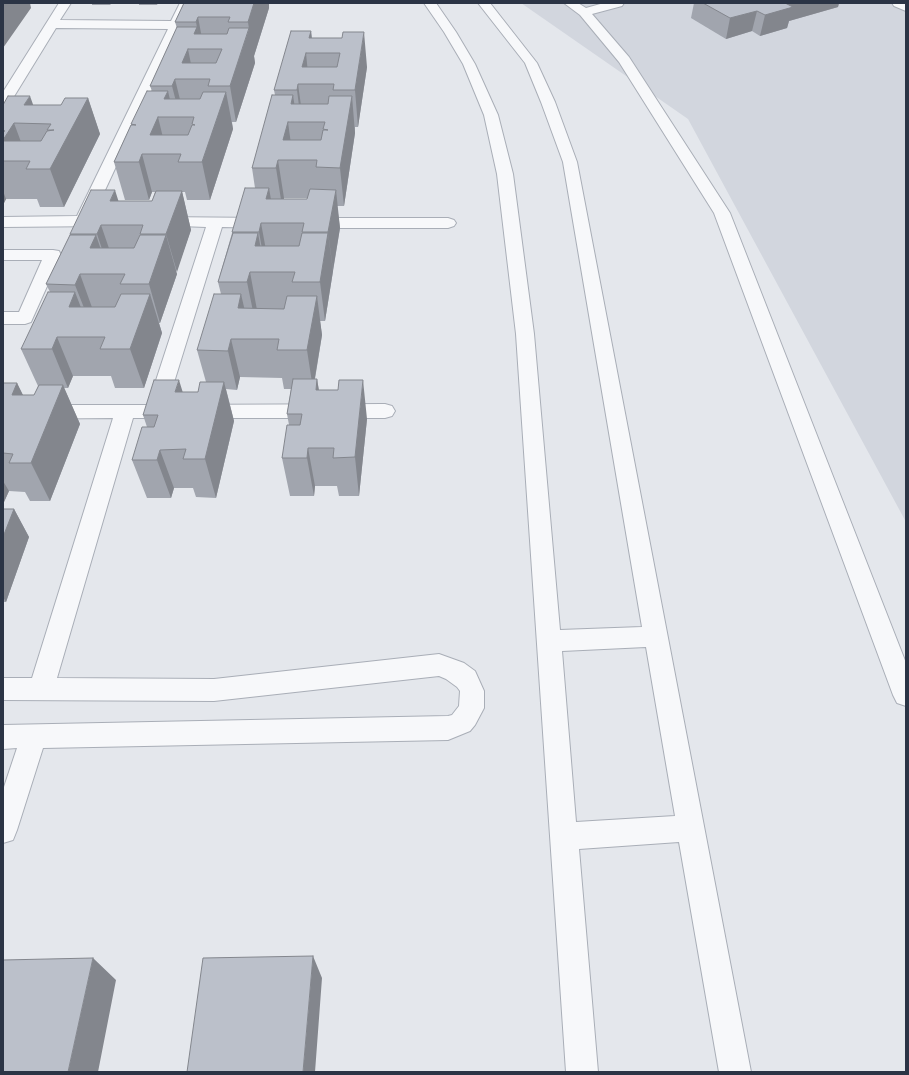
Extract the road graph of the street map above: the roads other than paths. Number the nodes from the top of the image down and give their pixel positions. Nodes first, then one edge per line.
1 (65, 3) edge
2 (186, 3) edge
3 (430, 3) edge
4 (484, 3) edge
5 (618, 3) edge
6 (898, 3) edge
7 (577, 7) edge
8 (906, 7) edge
9 (52, 24) junction
10 (176, 25) junction
11 (3, 103) edge
12 (83, 221) junction
13 (3, 222) edge
14 (122, 222) edge
15 (145, 222) edge
16 (214, 223) junction
17 (448, 223) dead end
18 (3, 255) edge
19 (3, 318) edge
20 (385, 411) dead end
21 (3, 412) edge
22 (126, 412) junction
23 (155, 412) junction
24 (656, 636) junction
25 (548, 641) junction
26 (3, 689) edge
27 (41, 689) junction
28 (906, 695) edge
29 (3, 737) edge
30 (34, 737) junction
31 (691, 828) junction
32 (3, 830) edge
33 (563, 836) junction
34 (582, 1072) edge
35 (735, 1072) edge

1 - 9 street
2 - 10 street
3 - 25 street
4 - 24 street
5 - 7 street
6 - 8 street
7 - 28 street
9 - 10 street
9 - 11 street
10 - 12 street
12 - 13 street
12 - 14 street
15 - 16 street
16 - 17 street
16 - 23 street
18 - 19 street
20 - 23 street
21 - 22 street
22 - 23 street
22 - 27 street
24 - 25 street
24 - 31 street
25 - 33 street
26 - 27 street
27 - 30 street
29 - 30 street
30 - 32 street
31 - 33 street
31 - 35 street
33 - 34 street

